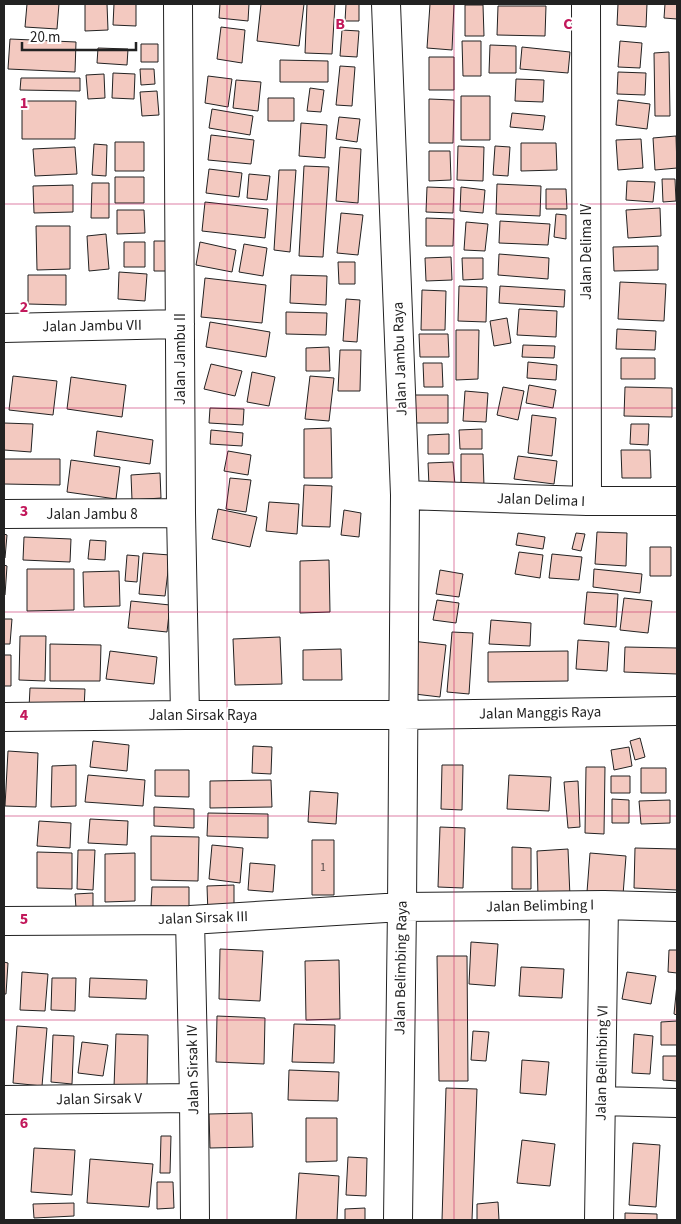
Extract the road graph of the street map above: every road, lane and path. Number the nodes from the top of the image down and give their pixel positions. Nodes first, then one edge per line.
1 (178, 4) edge
2 (386, 4) edge
3 (586, 4) edge
4 (180, 324) junction
5 (4, 328) edge
6 (405, 495) junction
7 (587, 501) junction
8 (677, 501) edge
9 (181, 513) junction
10 (4, 514) edge
11 (677, 711) edge
12 (185, 715) junction
13 (403, 715) junction
14 (4, 717) edge
15 (604, 905) junction
16 (402, 907) junction
17 (677, 907) edge
18 (190, 920) junction
19 (4, 921) edge
20 (194, 1098) junction
21 (4, 1100) edge
22 (601, 1101) junction
23 (677, 1103) edge
24 (195, 1220) edge
25 (398, 1220) edge
26 (599, 1220) edge

1 - 4 street, Jalan Jambu II
2 - 6 street, Jalan Jambu Raya
3 - 7 street, Jalan Delima IV
4 - 5 street, Jalan Jambu VII
4 - 9 street, Jalan Jambu II
6 - 7 street, Jalan Delima I
6 - 13 street, Jalan Jambu Raya
7 - 8 street, Jalan Delima I
9 - 10 street, Jalan Jambu 8
9 - 12 street, Jalan Jambu II
11 - 13 street, Jalan Manggis Raya
12 - 13 street, Jalan Sirsak Raya
12 - 14 street, Jalan Sirsak Raya
13 - 16 street, Jalan Belimbing Raya
15 - 16 street, Jalan Belimbing I
15 - 17 street, Jalan Belimbing I
15 - 22 street, Jalan Belimbing VI
16 - 18 street, Jalan Sirsak III
16 - 25 street, Jalan Belimbing Raya
18 - 19 street, Jalan Sirsak III
18 - 20 street, Jalan Sirsak IV
20 - 21 street, Jalan Sirsak V
20 - 24 street, Jalan Sirsak IV
22 - 23 street
22 - 26 street, Jalan Belimbing VI

